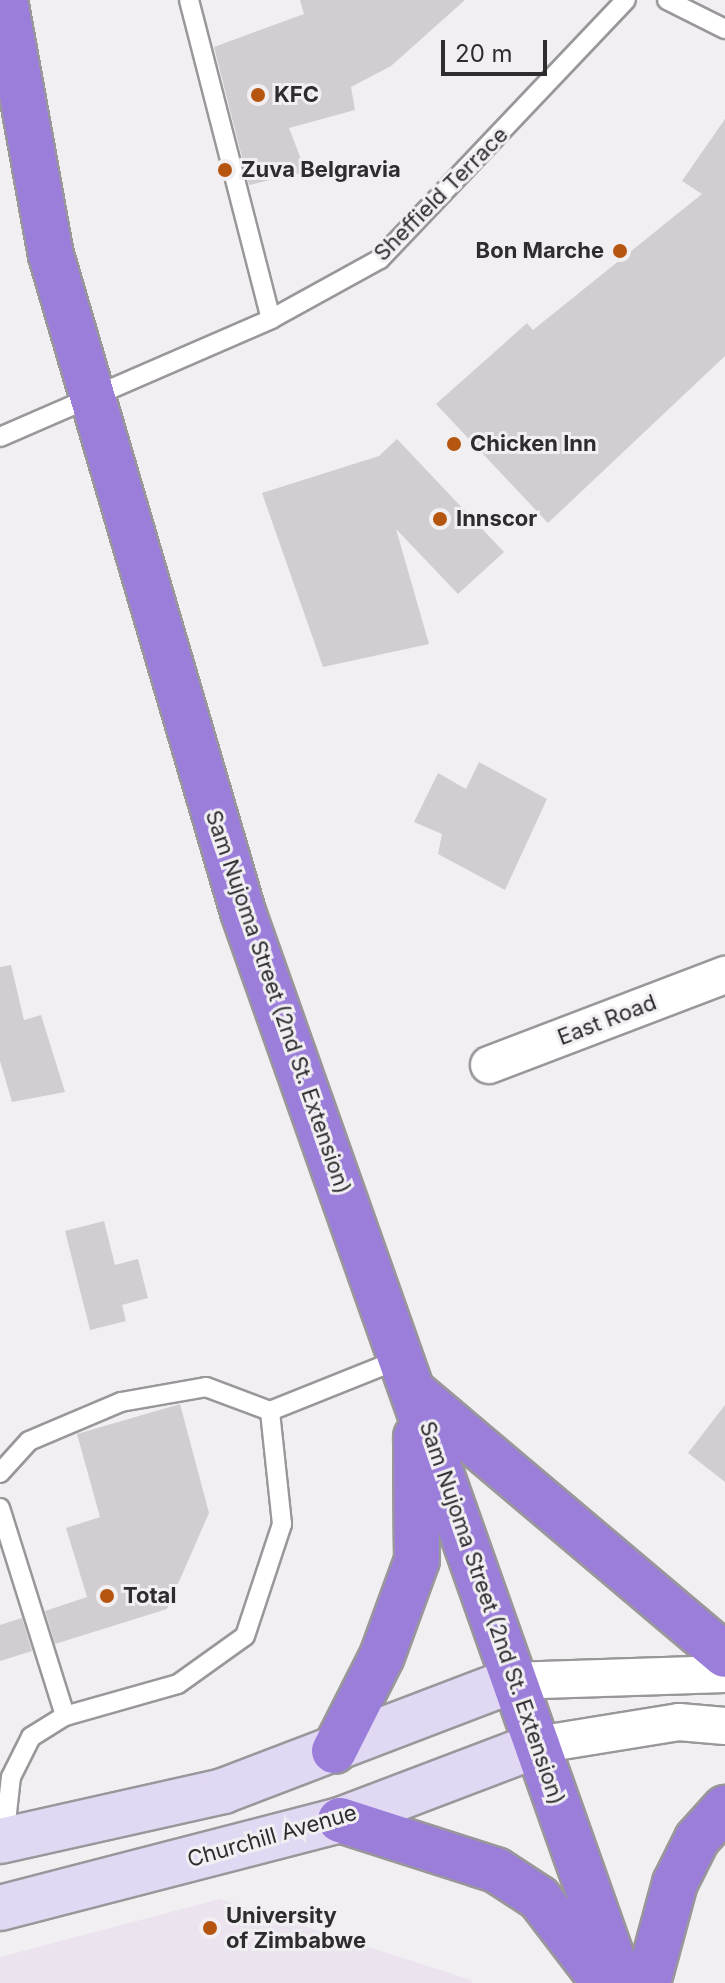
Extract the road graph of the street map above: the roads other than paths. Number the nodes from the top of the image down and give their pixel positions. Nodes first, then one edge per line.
1 (189, 0) edge
2 (626, 0) edge
3 (667, 0) edge
4 (5, 1) edge
5 (725, 29) edge
6 (271, 319) junction
7 (90, 402) junction
8 (0, 437) edge
9 (725, 975) edge
10 (489, 1065) dead end
11 (408, 1376) junction
12 (270, 1411) junction
13 (0, 1473) edge
14 (0, 1508) edge
15 (725, 1655) edge
16 (725, 1674) edge
17 (511, 1681) junction
18 (65, 1716) junction
19 (725, 1726) edge
20 (537, 1745) junction
21 (334, 1751) junction
22 (725, 1808) edge
23 (340, 1820) junction
24 (2, 1841) edge
25 (0, 1908) edge
26 (604, 1983) edge
27 (621, 1983) edge
28 (648, 1983) edge

1 - 6 lane
2 - 6 lane, Sheffield Terrace
3 - 5 lane
4 - 7 highway, Sam Nujoma Street (2nd St. Extension)
6 - 7 lane, Sheffield Terrace
7 - 8 lane, Sheffield Terrace
7 - 11 highway, Sam Nujoma Street (2nd St. Extension)
9 - 10 street, East Road
11 - 12 lane
11 - 15 highway
11 - 17 highway, Sam Nujoma Street (2nd St. Extension)
11 - 21 highway
12 - 13 lane
12 - 18 lane
14 - 18 lane
16 - 17 street
17 - 20 highway, Sam Nujoma Street (2nd St. Extension)
17 - 21 main road
18 - 24 lane
19 - 20 street
20 - 23 main road, Churchill Avenue
20 - 27 highway, Sam Nujoma Street (2nd St. Extension)
21 - 24 main road
22 - 28 highway
23 - 25 main road, Churchill Avenue
23 - 26 highway

